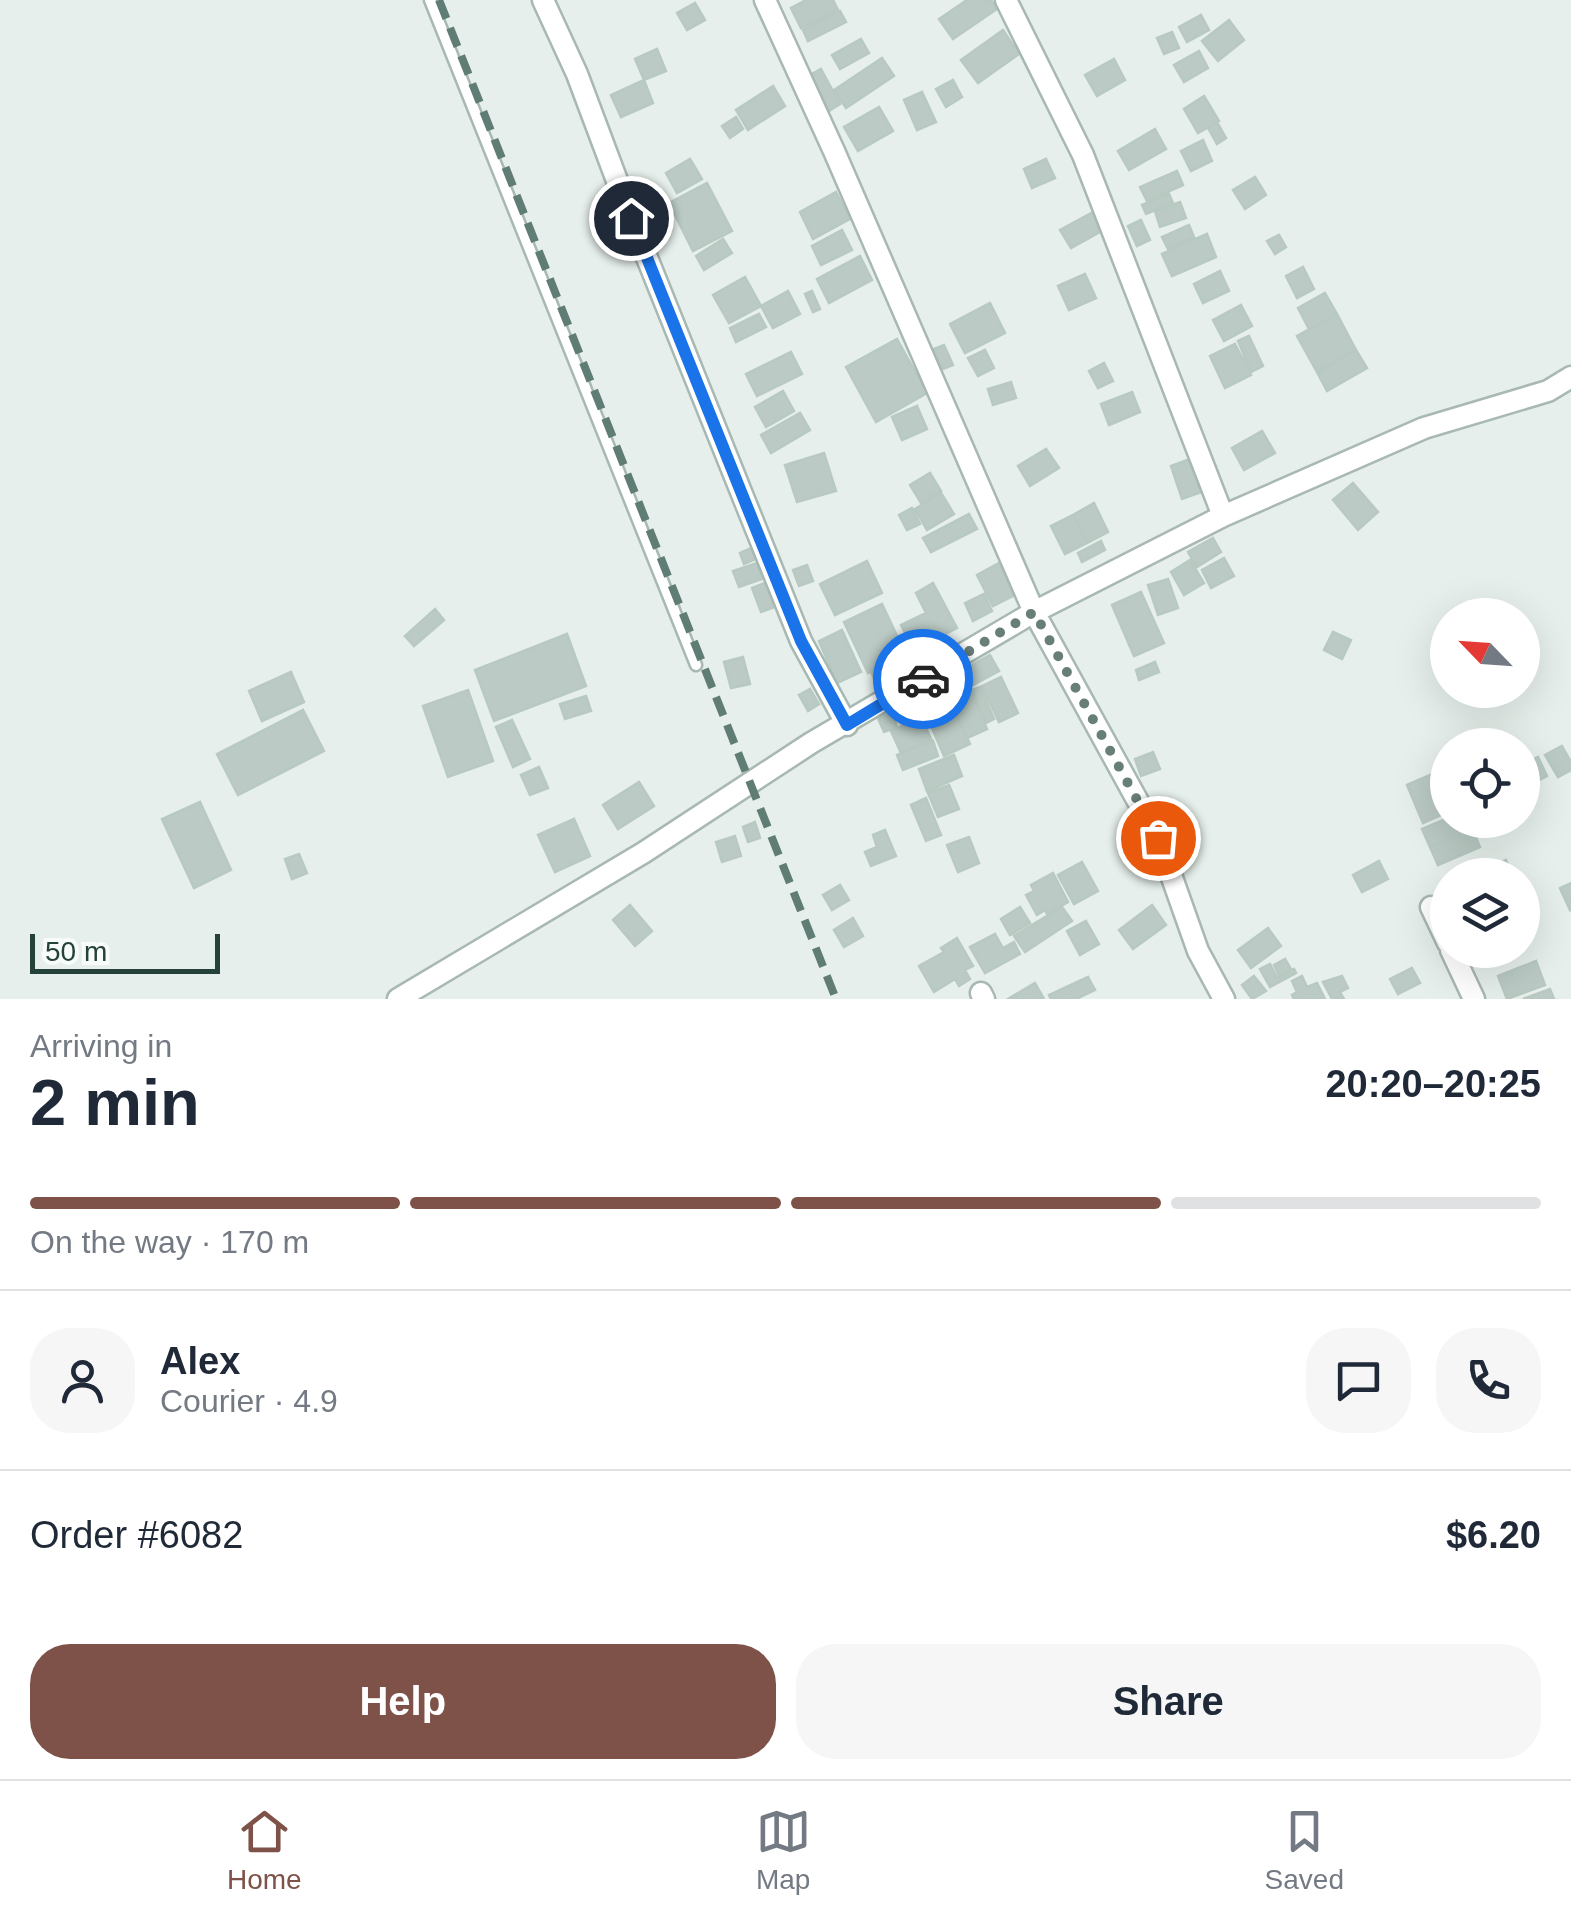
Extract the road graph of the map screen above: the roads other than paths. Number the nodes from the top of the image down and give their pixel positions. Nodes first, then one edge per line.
1 (430, 0) edge
2 (543, 0) edge
3 (764, 0) edge
4 (1006, 0) edge
5 (1571, 377) edge
6 (1224, 516) junction
7 (1034, 612) junction
8 (696, 665) dead end
9 (847, 725) junction
10 (1459, 968) edge
11 (398, 999) edge
12 (1224, 999) edge
13 (1474, 999) edge

1 - 8 lane
2 - 9 street
3 - 7 street
4 - 6 street
5 - 6 street
6 - 7 street
7 - 9 street
7 - 12 street
9 - 11 street
10 - 13 street

